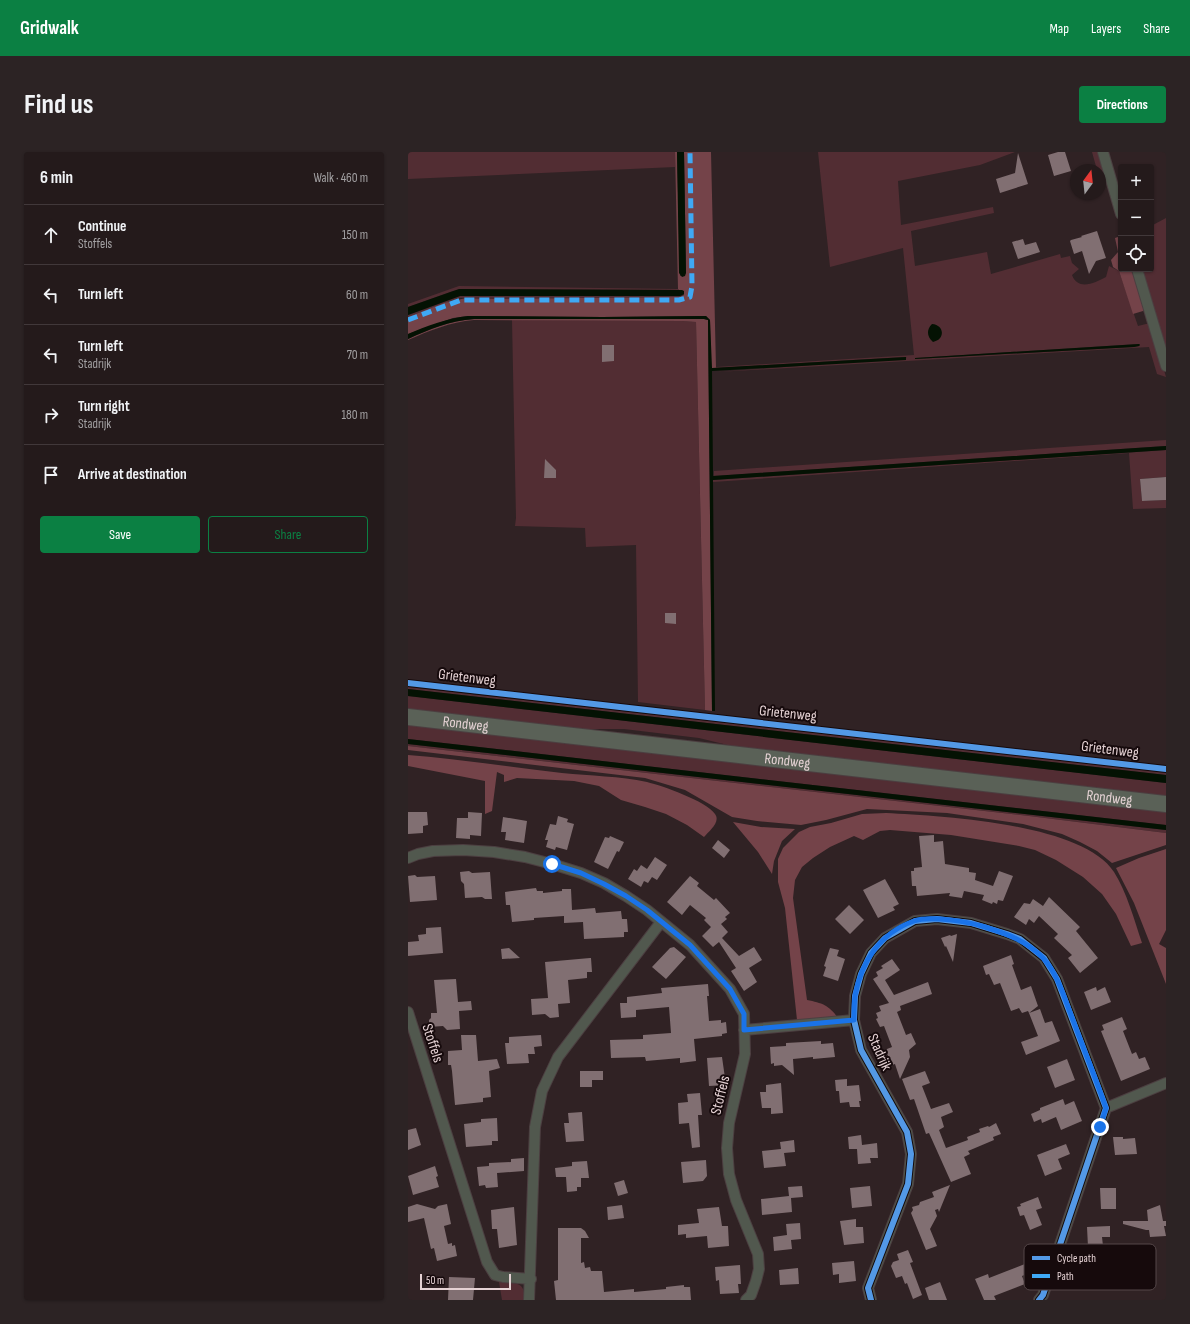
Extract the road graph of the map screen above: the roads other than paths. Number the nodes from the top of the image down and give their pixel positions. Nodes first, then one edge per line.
1 (1103, 152) edge
2 (1118, 204) edge
3 (1138, 272) edge
4 (1166, 366) edge
5 (408, 717) edge
6 (1166, 804) edge
7 (408, 858) edge
8 (661, 922) junction
9 (408, 1012) edge
10 (854, 1020) junction
11 (744, 1030) junction
12 (1166, 1083) edge
13 (1106, 1108) junction
14 (1060, 1244) edge
15 (531, 1279) junction
16 (1045, 1290) edge
17 (529, 1300) edge
18 (746, 1300) edge
19 (871, 1300) edge
20 (1039, 1300) edge

1 - 2 street
3 - 4 street
5 - 6 main road, Rondweg
7 - 8 street, Stoffels
8 - 11 street, Stoffels
8 - 15 street
9 - 15 street, Stoffels
10 - 11 street
10 - 13 street, Stadrijk
10 - 19 street, Stadrijk
11 - 18 street, Stoffels
12 - 13 street
13 - 14 street
15 - 17 street
16 - 20 street

